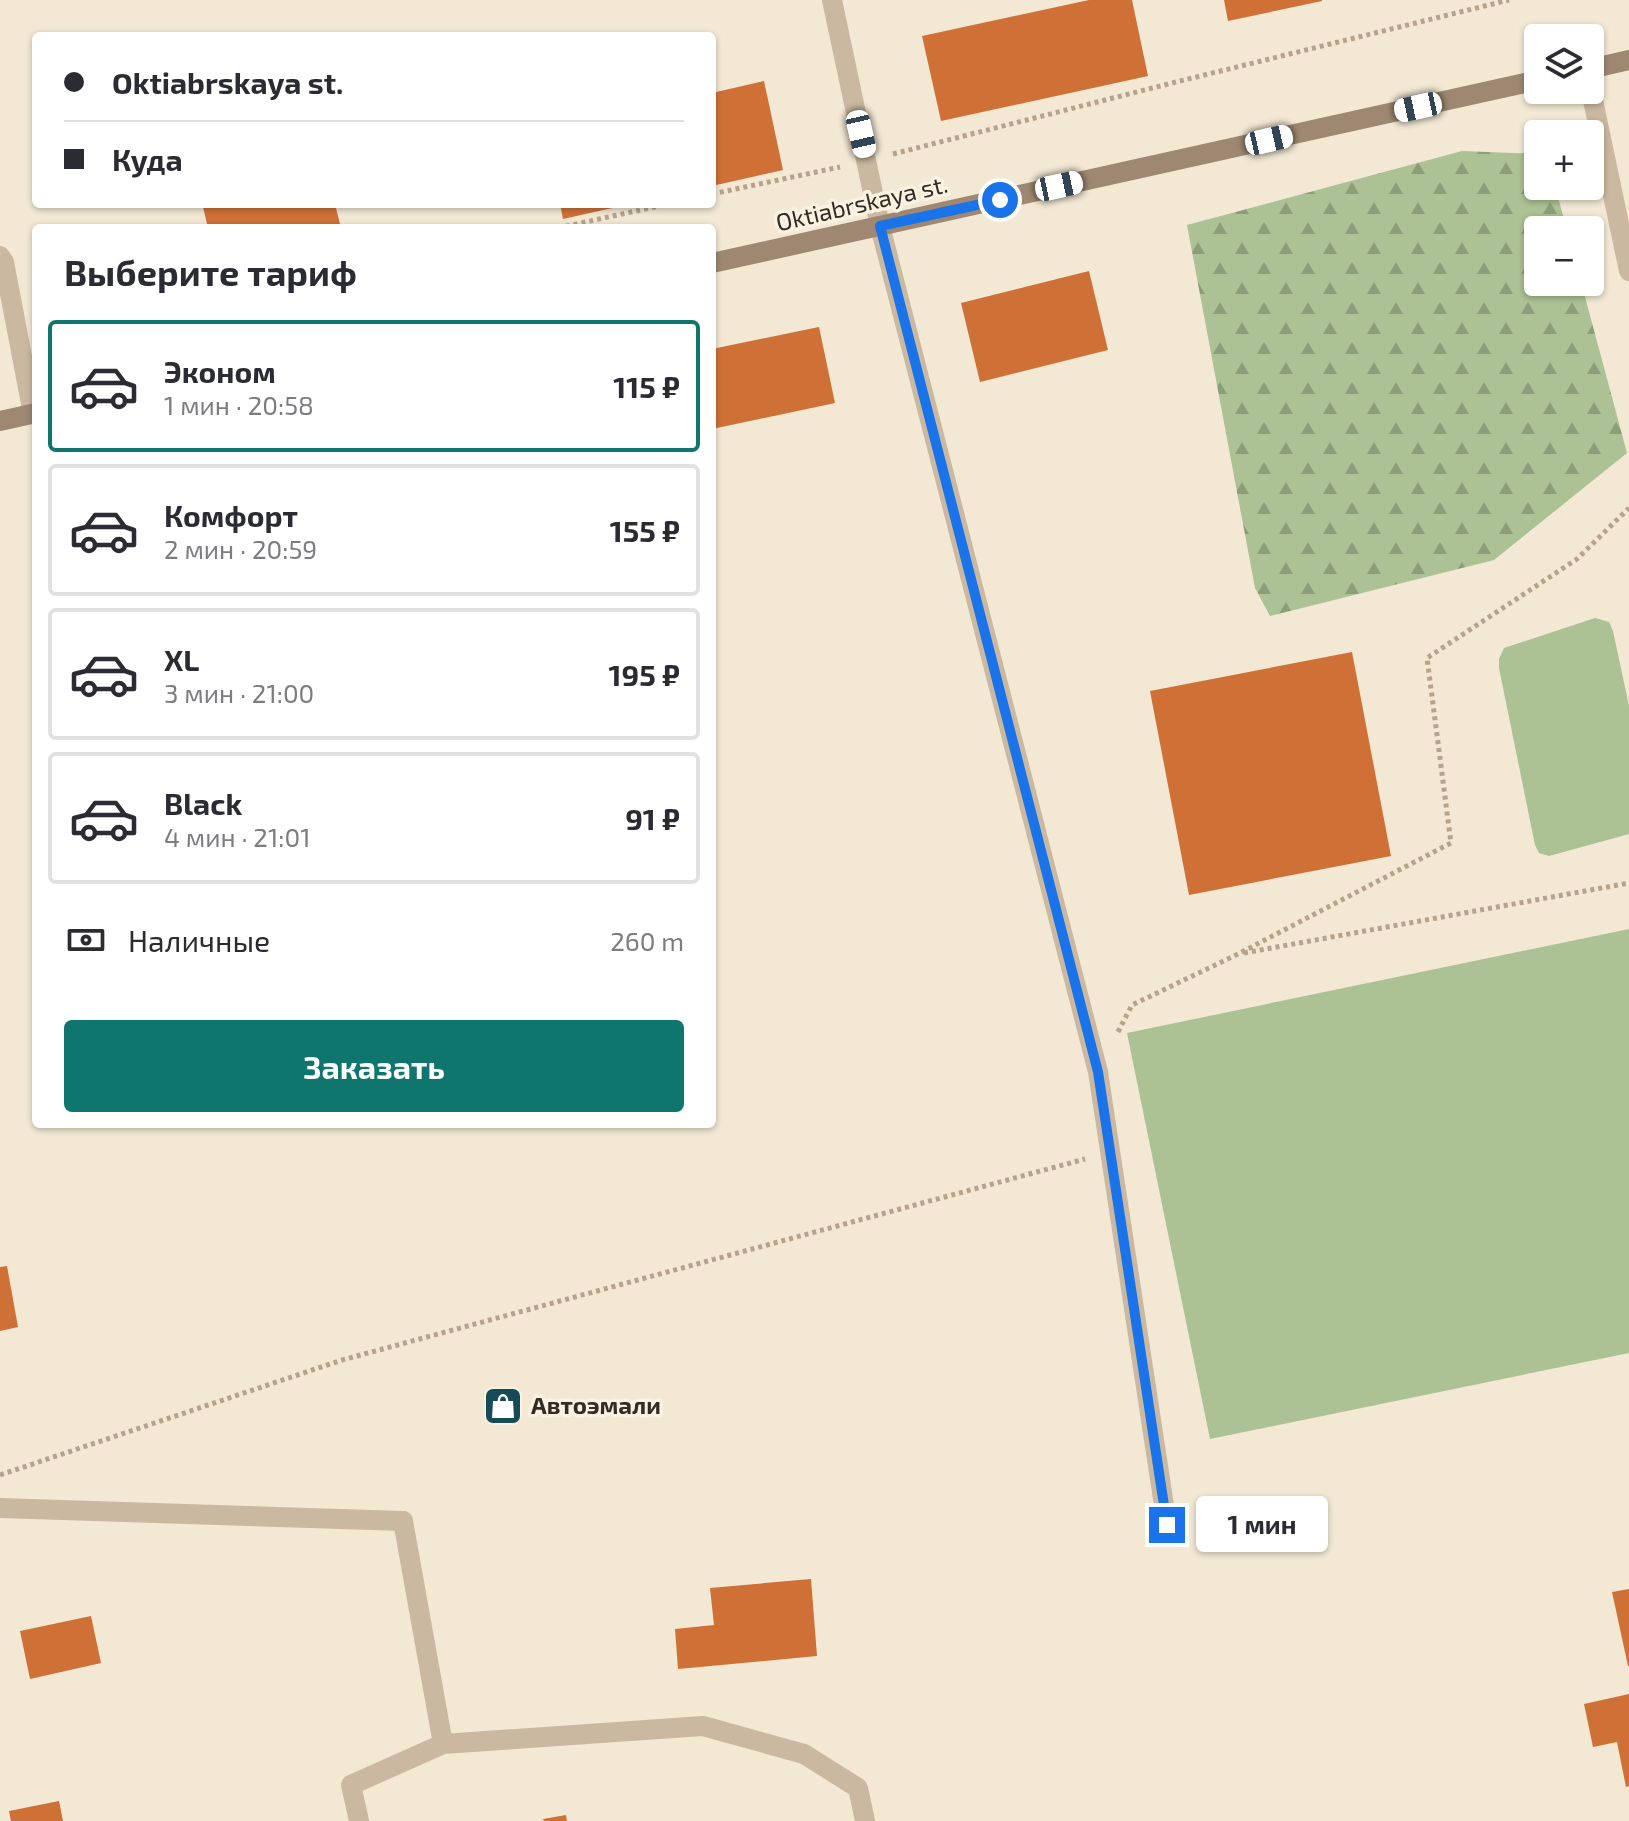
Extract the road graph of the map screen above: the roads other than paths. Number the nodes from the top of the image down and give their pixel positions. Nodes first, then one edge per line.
1 (832, 0) edge
2 (1629, 60) edge
3 (1604, 66) edge
4 (1524, 83) edge
5 (1594, 104) edge
6 (880, 226) junction
7 (0, 256) edge
8 (716, 262) edge
9 (1629, 271) edge
10 (32, 404) edge
11 (32, 414) edge
12 (0, 421) edge
13 (0, 1508) edge
14 (1167, 1525) dead end
15 (443, 1744) junction
16 (359, 1821) edge
17 (865, 1821) edge

1 - 6 street
2 - 3 main road
4 - 6 main road, Oktiabrskaya st.
5 - 9 street
6 - 8 main road, Oktiabrskaya st.
6 - 14 street
7 - 10 street
11 - 12 main road
13 - 15 street
15 - 16 street
15 - 17 street

